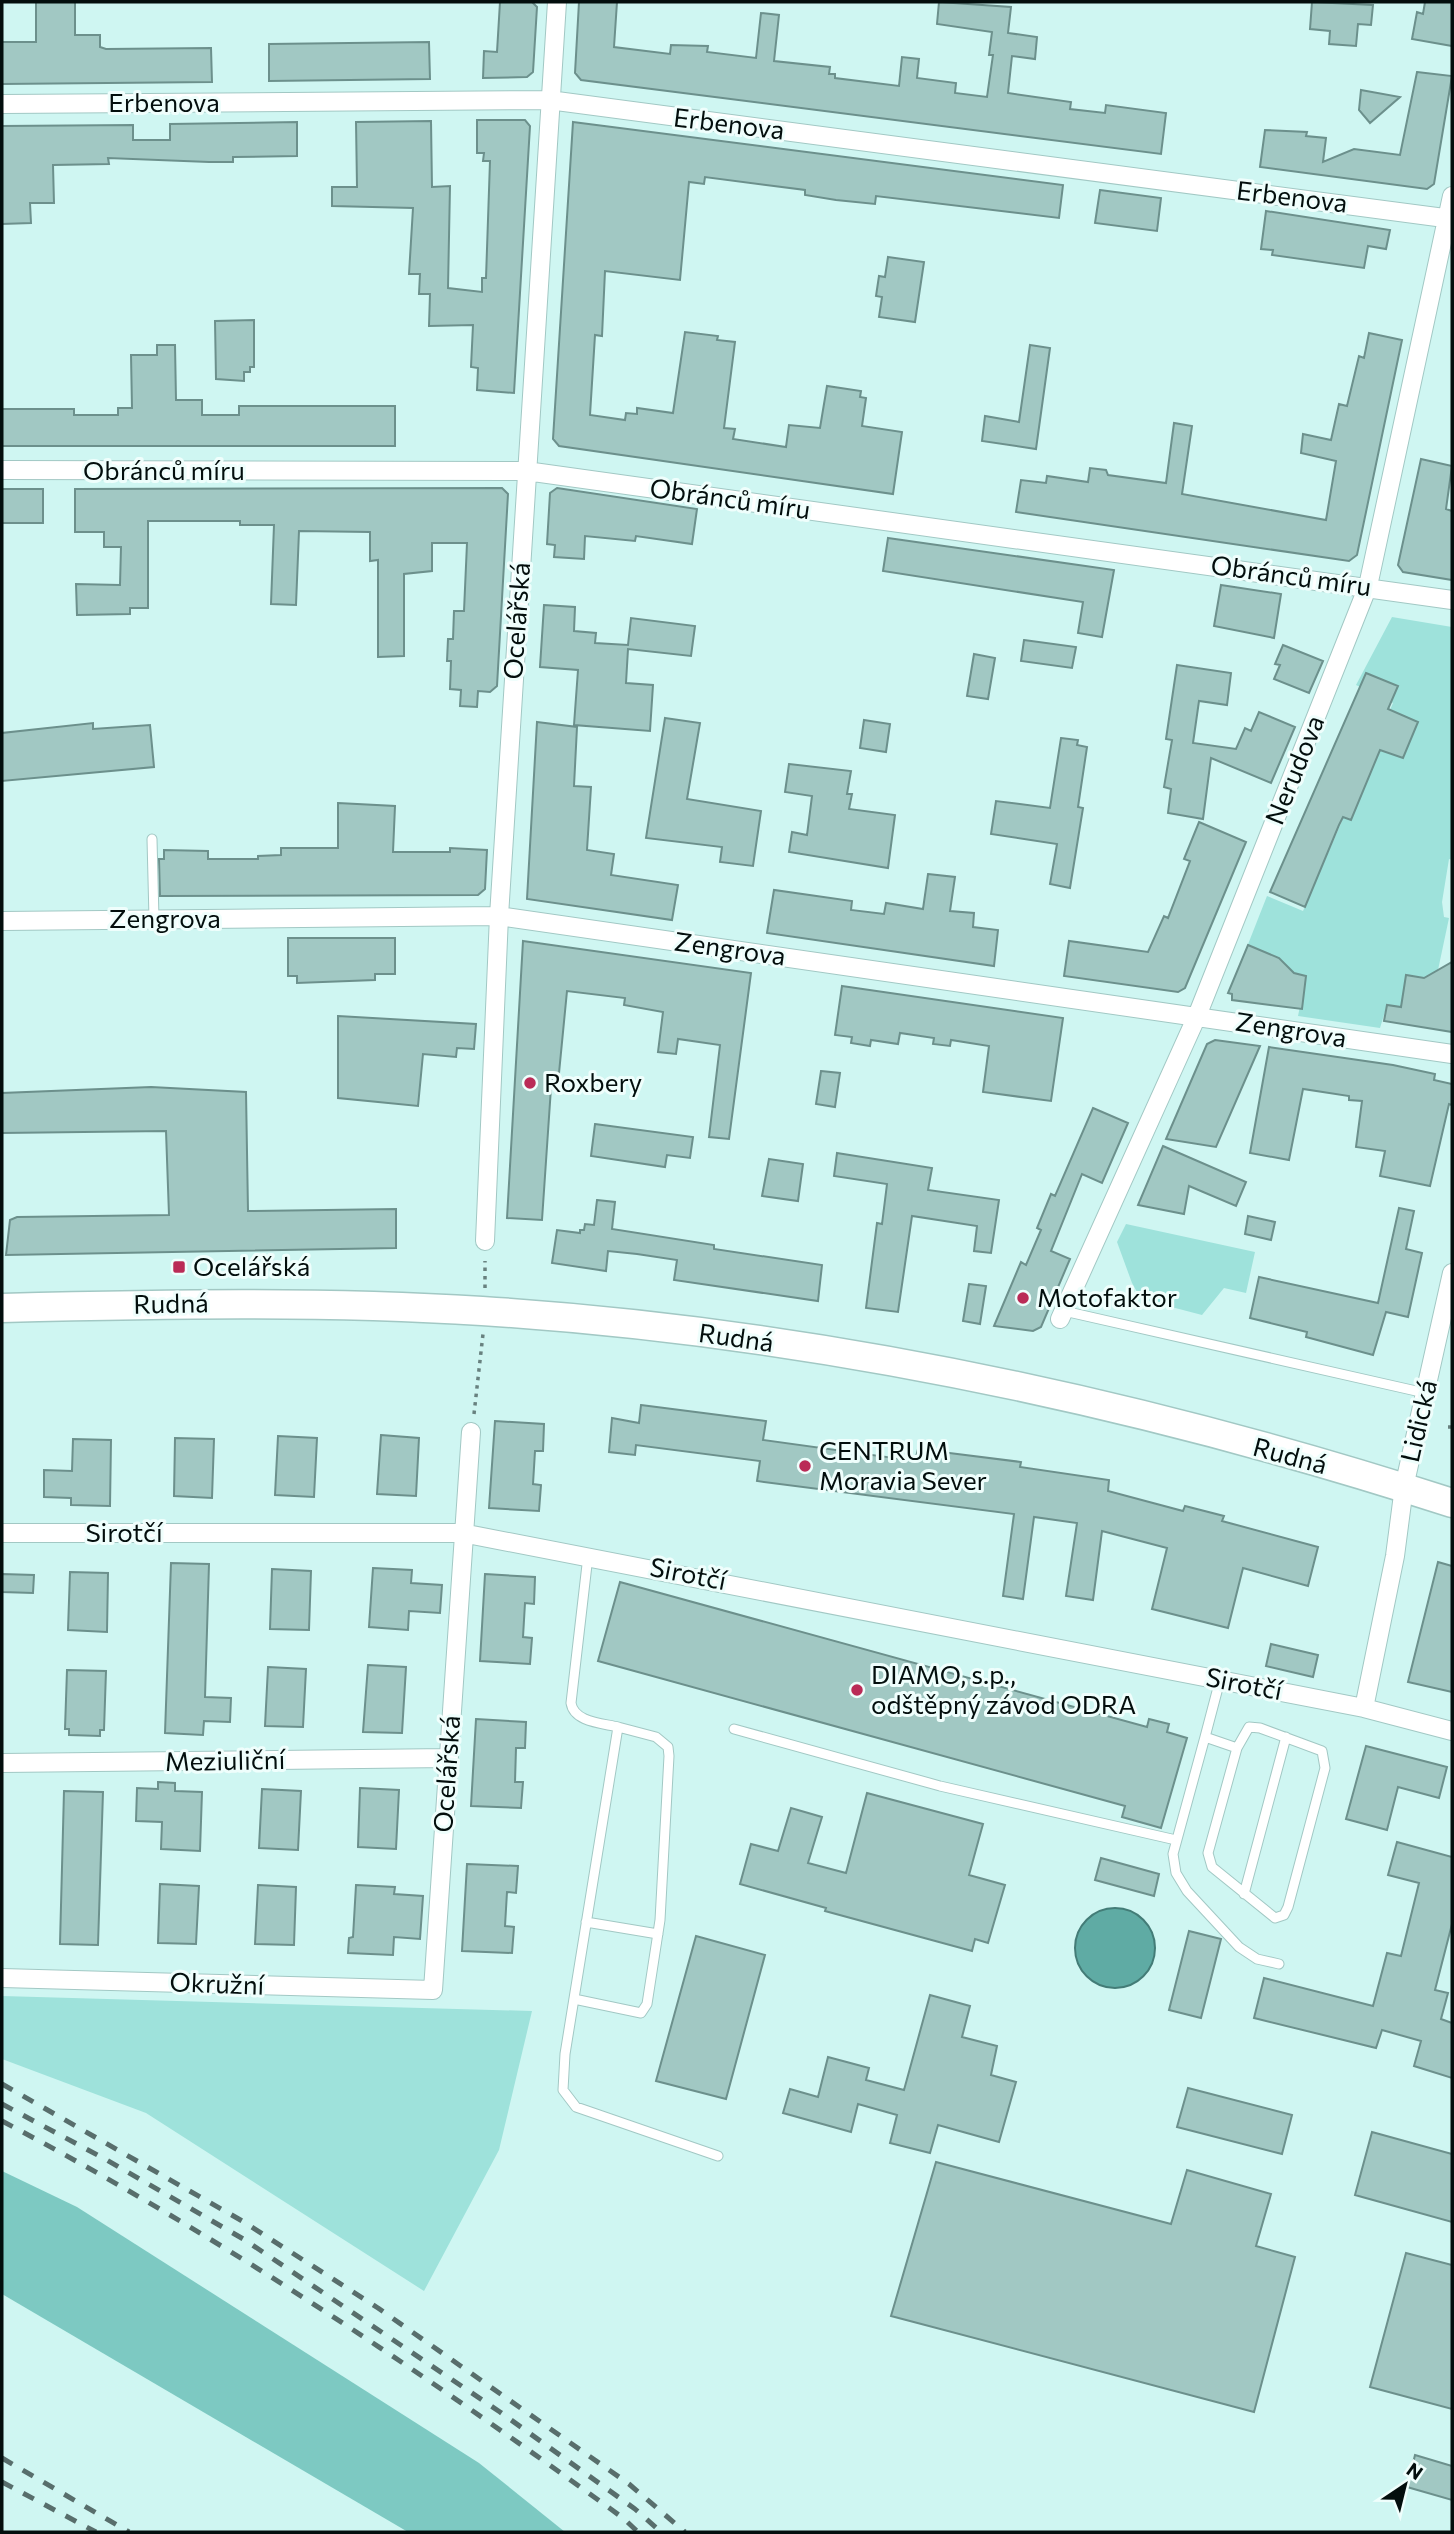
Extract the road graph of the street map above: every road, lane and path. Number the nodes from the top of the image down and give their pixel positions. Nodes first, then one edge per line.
1 (557, 2) edge
2 (549, 100) junction
3 (2, 104) edge
4 (1452, 196) edge
5 (1450, 218) edge
6 (2, 470) edge
7 (526, 471) junction
8 (1368, 586) junction
9 (1452, 600) edge
10 (152, 839) dead end
11 (499, 916) junction
12 (154, 919) junction
13 (2, 921) edge
14 (1197, 1016) junction
15 (1452, 1055) edge
16 (485, 1241) dead end
17 (1452, 1273) edge
18 (1450, 1294) edge
19 (2, 1308) edge
20 (1062, 1315) joint
21 (1425, 1393) junction
22 (471, 1432) dead end
23 (1404, 1488) junction
24 (1452, 1503) edge
25 (2, 1533) edge
26 (463, 1533) junction
27 (588, 1555) junction
28 (1220, 1679) junction
29 (1364, 1708) junction
30 (618, 1727) junction
31 (734, 1729) dead end
32 (1452, 1731) edge
33 (1205, 1737) junction
34 (1286, 1738) junction
35 (1237, 1748) junction
36 (448, 1758) junction
37 (2, 1763) edge
38 (1176, 1840) junction
39 (1244, 1894) junction
40 (586, 1922) junction
41 (657, 1934) junction
42 (1279, 1964) dead end
43 (2, 1978) edge
44 (433, 1990) joint
45 (574, 1999) junction
46 (718, 2156) dead end

1 - 2 street, Ocelářská
2 - 3 street, Erbenova
2 - 5 street, Erbenova
2 - 7 street, Ocelářská
4 - 5 street, Nerudova
5 - 8 street, Nerudova
6 - 7 street, Obránců míru
7 - 8 street, Obránců míru
7 - 11 street, Ocelářská
8 - 9 street, Obránců míru
8 - 14 street, Nerudova
10 - 12 lane
11 - 12 street, Zengrova
11 - 14 street, Zengrova
11 - 16 street, Ocelářská
12 - 13 street, Zengrova
14 - 15 street, Zengrova
14 - 20 street, Nerudova
17 - 18 street, Lidická
18 - 21 street, Lidická
19 - 23 main road, Rudná
20 - 21 lane
21 - 23 street, Lidická
22 - 26 street, Ocelářská
23 - 24 main road, Rudná
23 - 29 street, Lidická
25 - 26 street, Sirotčí
26 - 27 street, Sirotčí
26 - 36 street, Ocelářská
27 - 28 street, Sirotčí
27 - 30 lane
28 - 29 street, Sirotčí
28 - 33 lane
29 - 32 street, Sirotčí
30 - 40 lane
30 - 41 lane
31 - 38 lane
33 - 35 lane
33 - 38 lane
34 - 35 lane
34 - 39 lane
34 - 39 lane
35 - 39 lane
36 - 37 street, Meziuliční
36 - 44 street, Ocelářská
38 - 42 lane
40 - 41 lane
40 - 45 lane
41 - 45 lane
43 - 44 street, Okružní
45 - 46 lane

